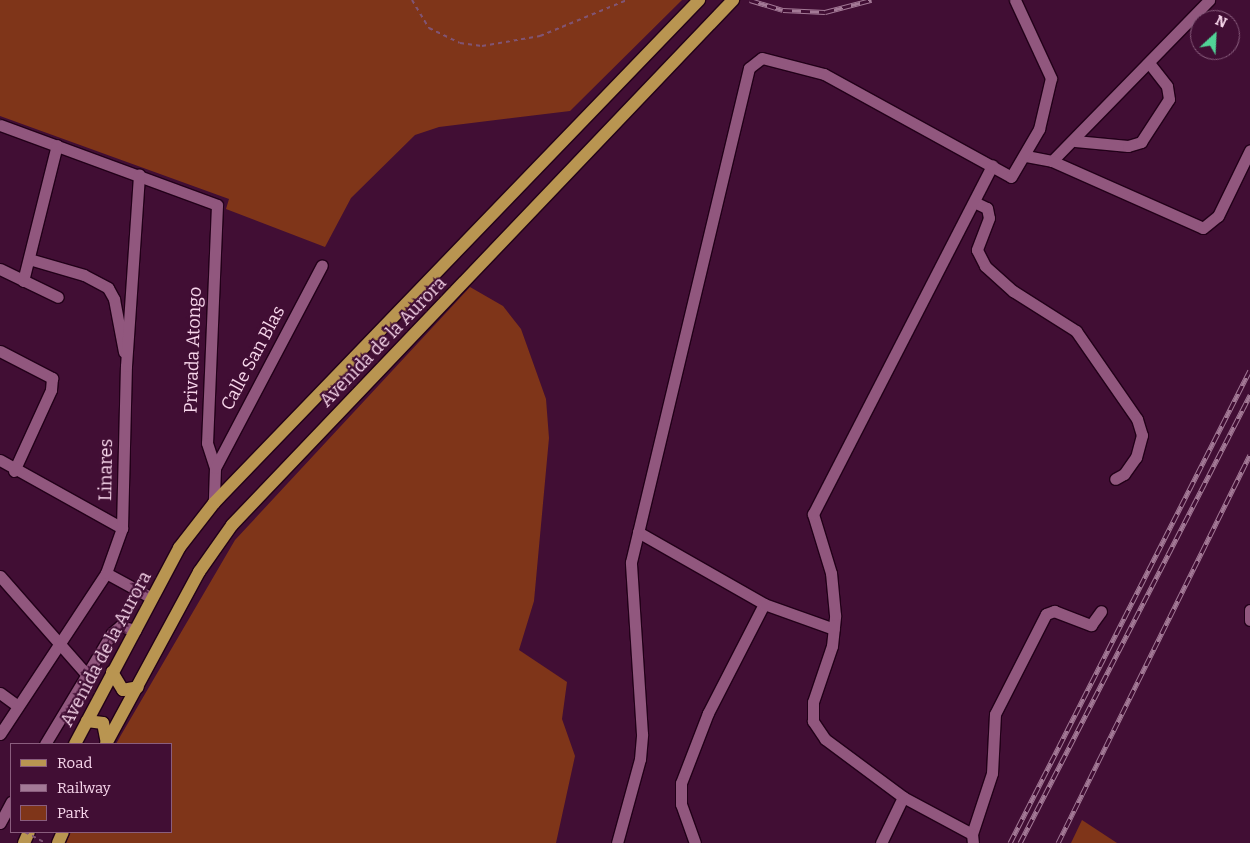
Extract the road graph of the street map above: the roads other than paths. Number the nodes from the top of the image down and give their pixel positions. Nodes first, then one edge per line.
1 (699, 0) edge
2 (733, 0) edge
3 (1015, 0) edge
4 (1209, 0) edge
5 (1150, 63) junction
6 (0, 125) edge
7 (1075, 141) junction
8 (57, 145) junction
9 (1250, 150) edge
10 (1026, 156) junction
11 (1052, 161) junction
12 (992, 165) junction
13 (139, 174) junction
14 (974, 202) junction
15 (29, 259) junction
16 (322, 265) dead end
17 (0, 269) edge
18 (23, 281) junction
19 (58, 297) dead end
20 (0, 351) edge
21 (126, 366) junction
22 (0, 460) edge
23 (215, 468) junction
24 (14, 471) junction
25 (1115, 479) dead end
26 (214, 503) junction
27 (122, 528) junction
28 (638, 532) junction
29 (106, 573) junction
30 (0, 576) edge
31 (152, 598) junction
32 (764, 604) junction
33 (1250, 610) edge
34 (1101, 611) dead end
35 (1250, 620) edge
36 (834, 629) junction
37 (135, 630) junction
38 (60, 643) junction
39 (112, 672) junction
40 (86, 674) junction
41 (138, 687) junction
42 (0, 693) edge
43 (18, 706) junction
44 (87, 721) junction
45 (0, 734) edge
46 (46, 743) edge
47 (76, 743) edge
48 (106, 743) edge
49 (107, 743) edge
50 (903, 798) junction
51 (10, 804) edge
52 (0, 823) edge
53 (972, 839) edge
54 (617, 843) edge
55 (694, 843) edge
56 (881, 843) edge

1 - 26 main road, Avenida de la Aurora
2 - 41 main road, Avenida de la Aurora
3 - 10 street
4 - 5 street
5 - 7 street
5 - 7 street
6 - 8 street
7 - 11 street
8 - 13 street
8 - 15 street
9 - 11 street
10 - 11 street
10 - 12 street
12 - 14 street
12 - 28 street
13 - 21 street, Linares
13 - 23 street, Privada Atongo
14 - 25 street
14 - 36 street
15 - 18 street
15 - 21 street
16 - 23 street, Calle San Blas
17 - 18 street
18 - 19 street
20 - 24 street
21 - 27 street, Linares
22 - 24 street
23 - 26 street, Privada Atongo
24 - 27 street
26 - 31 main road, Avenida de la Aurora
27 - 29 street, Linares
28 - 32 street
28 - 54 street
29 - 31 street
29 - 38 street, Linares
30 - 38 street
31 - 37 main road, Avenida de la Aurora
32 - 36 street
32 - 55 street
33 - 35 street
34 - 53 street
36 - 50 street
37 - 39 main road, Avenida de la Aurora
37 - 40 street
38 - 40 street
38 - 43 street, Linares
39 - 41 main road
39 - 44 main road, Avenida de la Aurora
40 - 46 street
41 - 49 main road, Avenida de la Aurora
42 - 43 street
43 - 45 street, Linares
44 - 47 main road, Avenida de la Aurora
44 - 48 main road
50 - 53 street
50 - 56 street
51 - 52 street

